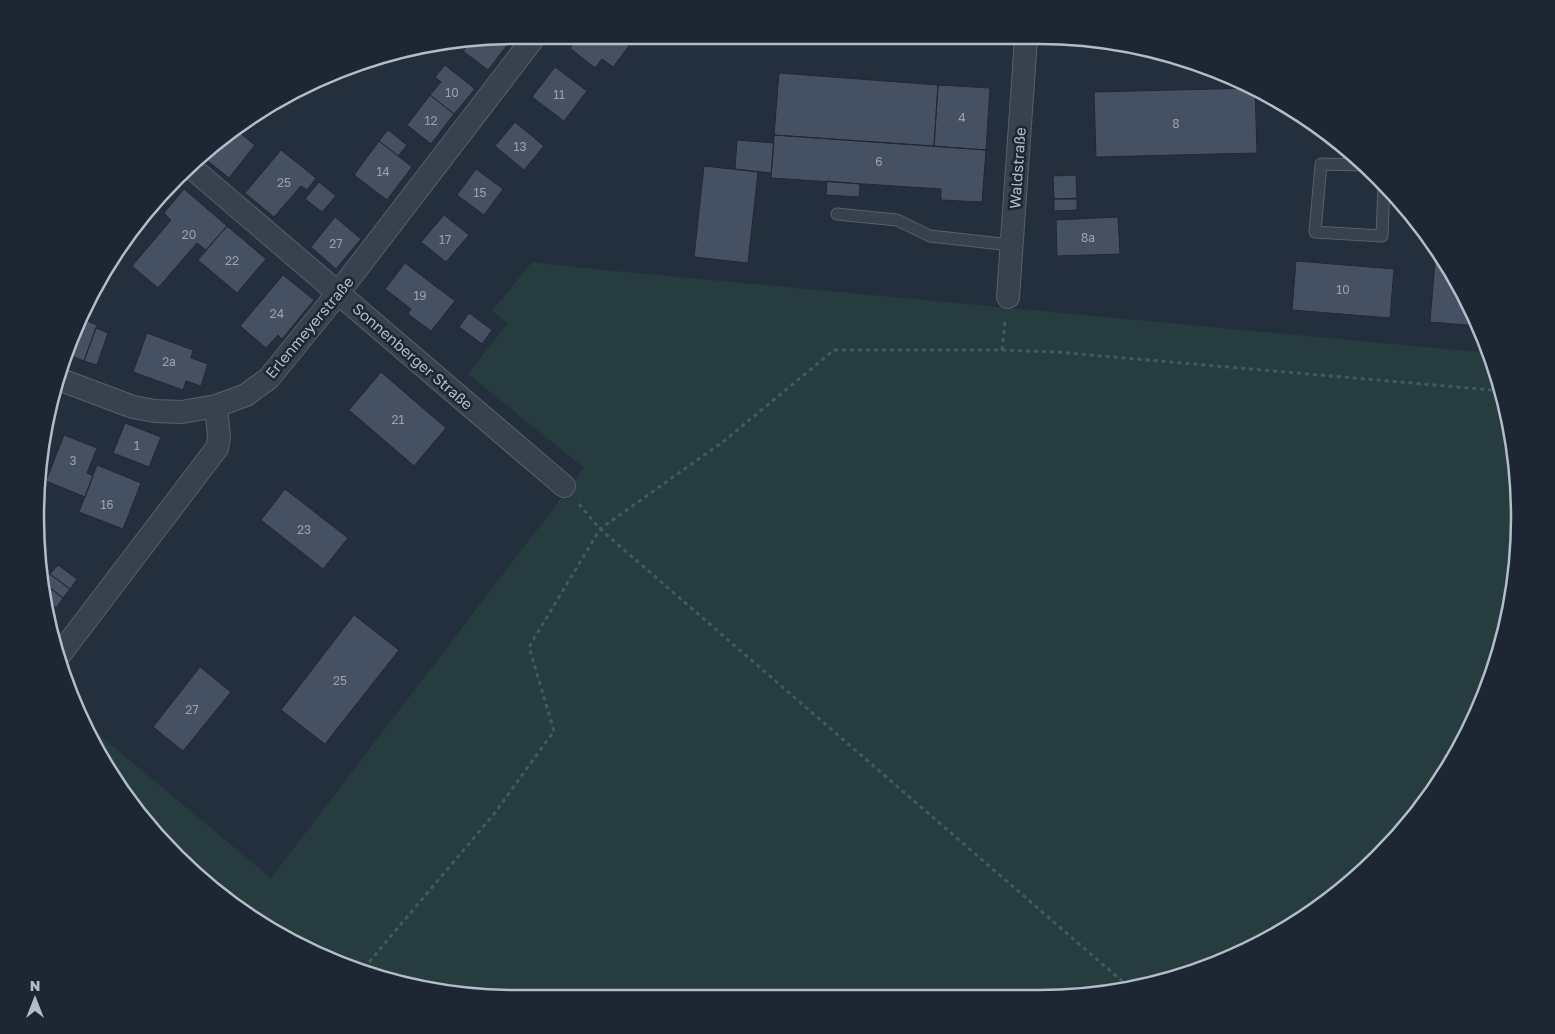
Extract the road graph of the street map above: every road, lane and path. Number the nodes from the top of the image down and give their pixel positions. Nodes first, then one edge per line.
1 (529, 44) edge
2 (1026, 44) edge
3 (1353, 164) edge
4 (195, 170) edge
5 (1384, 194) edge
6 (837, 214) dead end
7 (1011, 245) junction
8 (339, 292) junction
9 (1008, 297) joint
10 (1002, 350) junction
11 (64, 381) edge
12 (1494, 390) edge
13 (216, 406) junction
14 (564, 486) joint
15 (600, 529) junction
16 (63, 650) edge
17 (366, 965) edge
18 (1123, 982) edge

1 - 8 street, Erlenmeyerstraße
2 - 7 street, Waldstraße
3 - 5 lane
4 - 8 street, Sonnenberger Straße
6 - 7 lane
7 - 9 street, Waldstraße
8 - 13 street, Erlenmeyerstraße
8 - 14 street, Sonnenberger Straße
9 - 10 path
10 - 12 path
10 - 15 path
11 - 13 street, Erlenmeyerstraße
13 - 16 street
14 - 15 path
15 - 17 path
15 - 18 path

